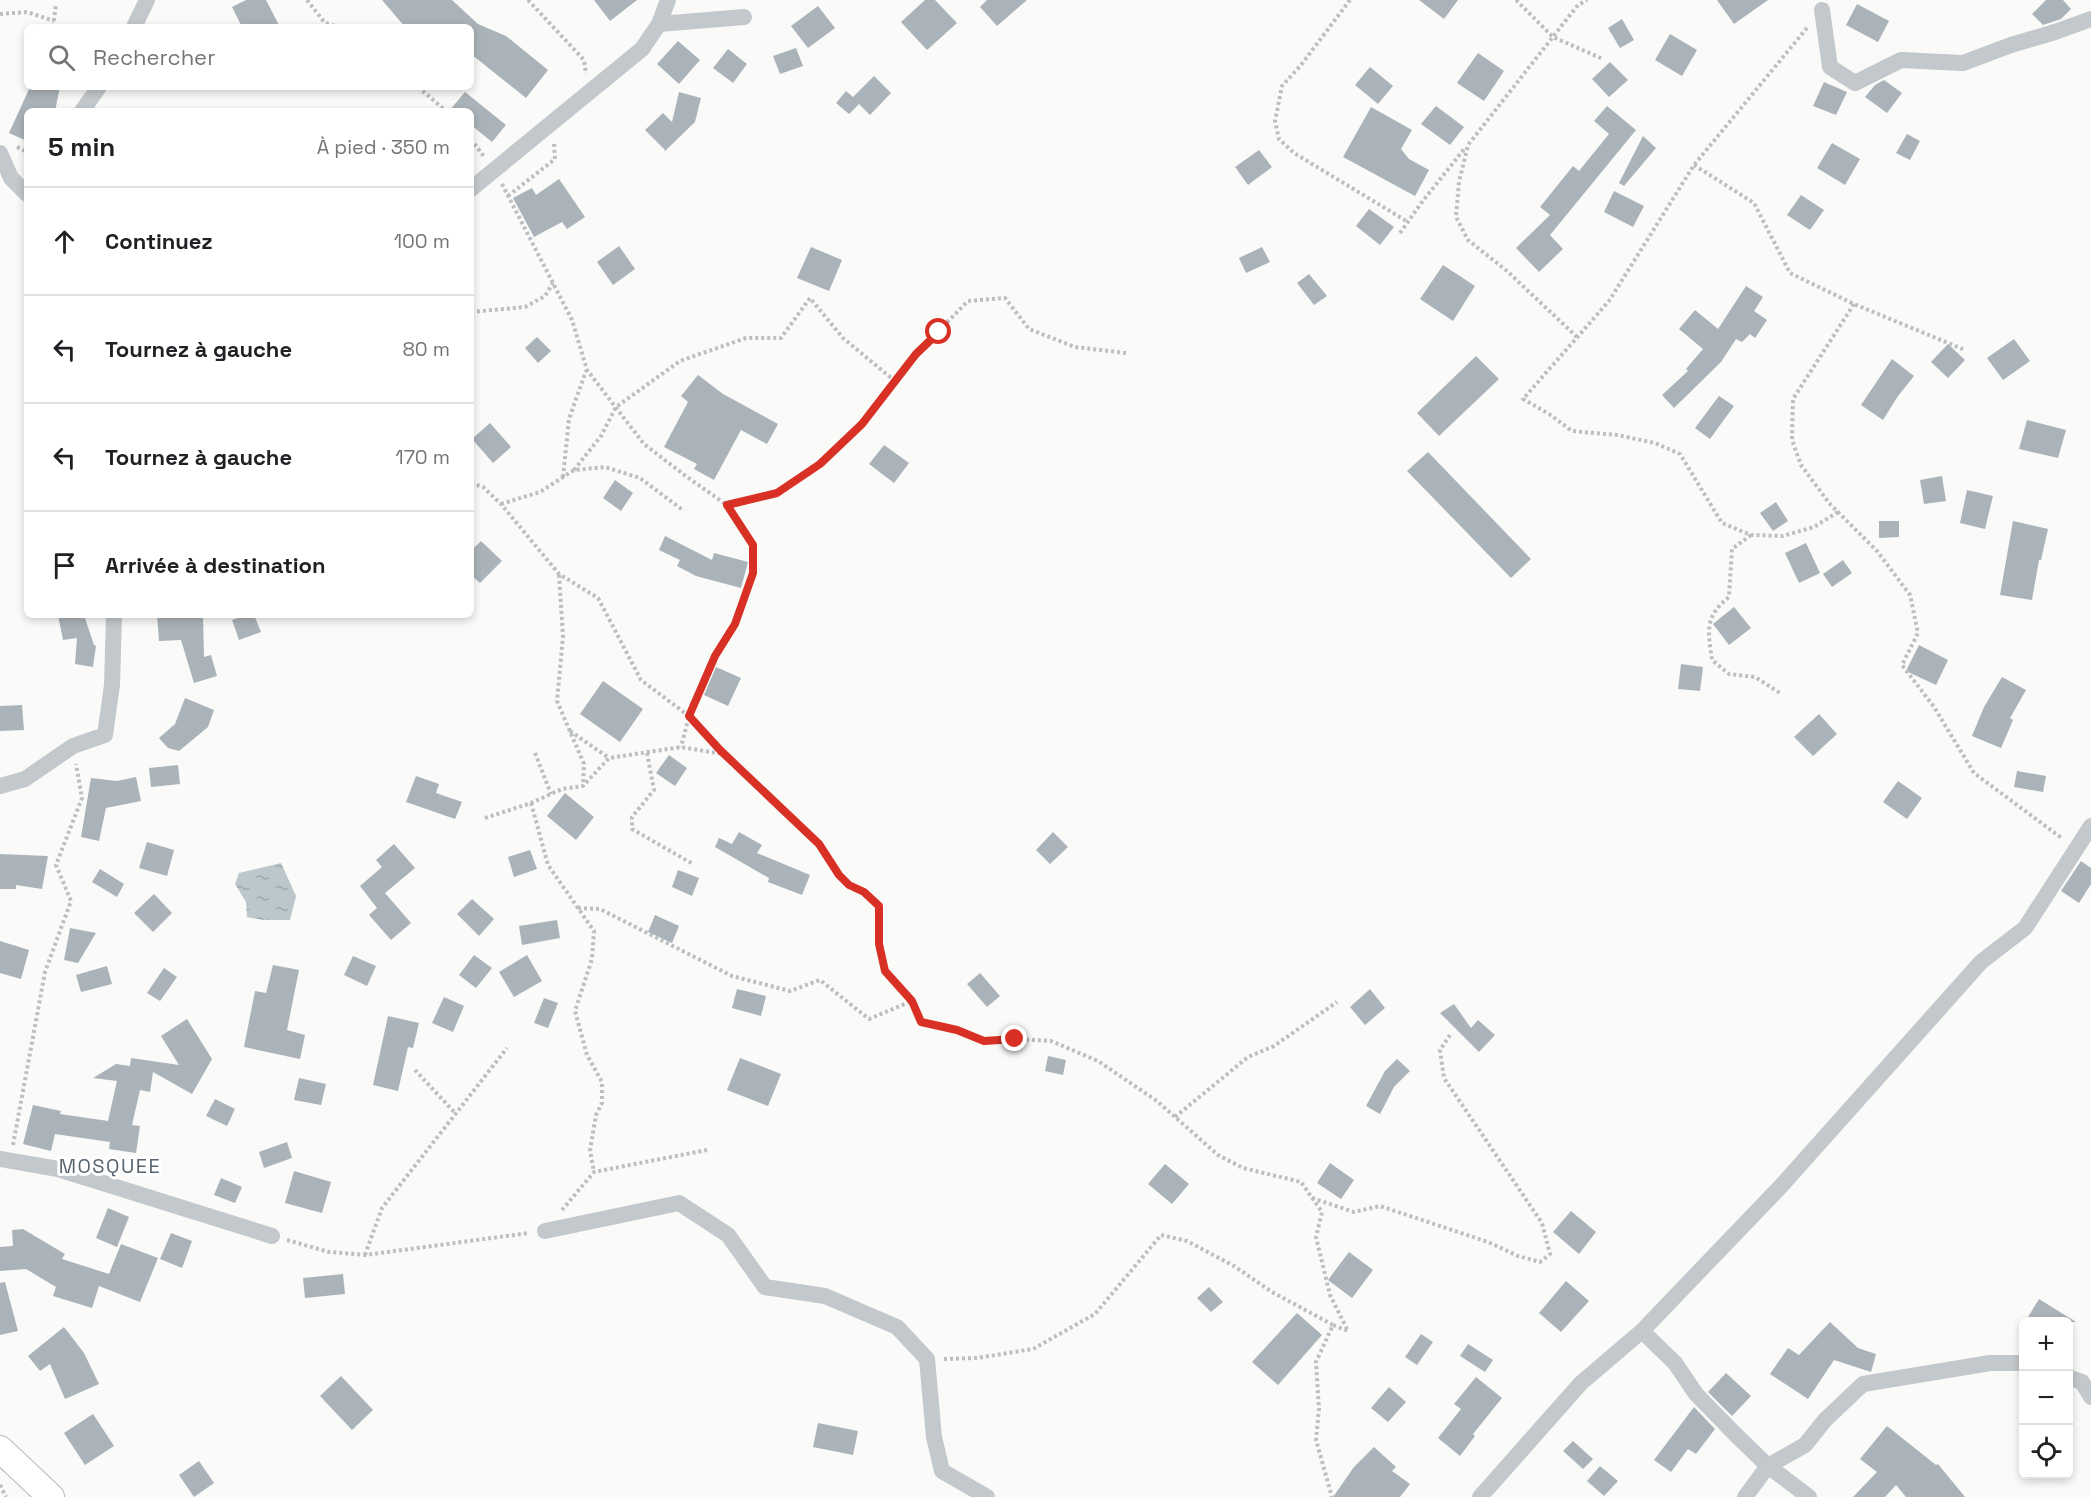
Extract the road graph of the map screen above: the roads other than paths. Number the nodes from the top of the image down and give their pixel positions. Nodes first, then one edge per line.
1 (147, 0) edge
2 (668, 0) edge
3 (1822, 10) road end
4 (744, 16) dead end
5 (2091, 19) edge
6 (136, 24) edge
7 (660, 24) junction
8 (97, 90) edge
9 (84, 108) edge
10 (0, 153) edge
11 (474, 187) edge
12 (24, 192) edge
13 (114, 618) edge
14 (0, 786) edge
15 (2091, 825) edge
16 (5, 1160) edge
17 (545, 1231) road end
18 (272, 1236) road end
19 (1642, 1331) junction
20 (2019, 1363) edge
21 (2073, 1379) edge
22 (2091, 1397) edge
23 (0, 1449) edge
24 (1768, 1466) junction
25 (51, 1497) edge
26 (987, 1497) edge
27 (1480, 1497) edge
28 (1744, 1497) edge
29 (1809, 1497) edge

1 - 6 street
2 - 7 street
3 - 5 street
4 - 7 street
7 - 11 street
8 - 9 street
10 - 12 street
13 - 14 street
15 - 19 street
16 - 18 street
17 - 26 street
19 - 24 street
19 - 27 street
20 - 24 street
21 - 22 street
23 - 25 main road
24 - 28 street
24 - 29 street

